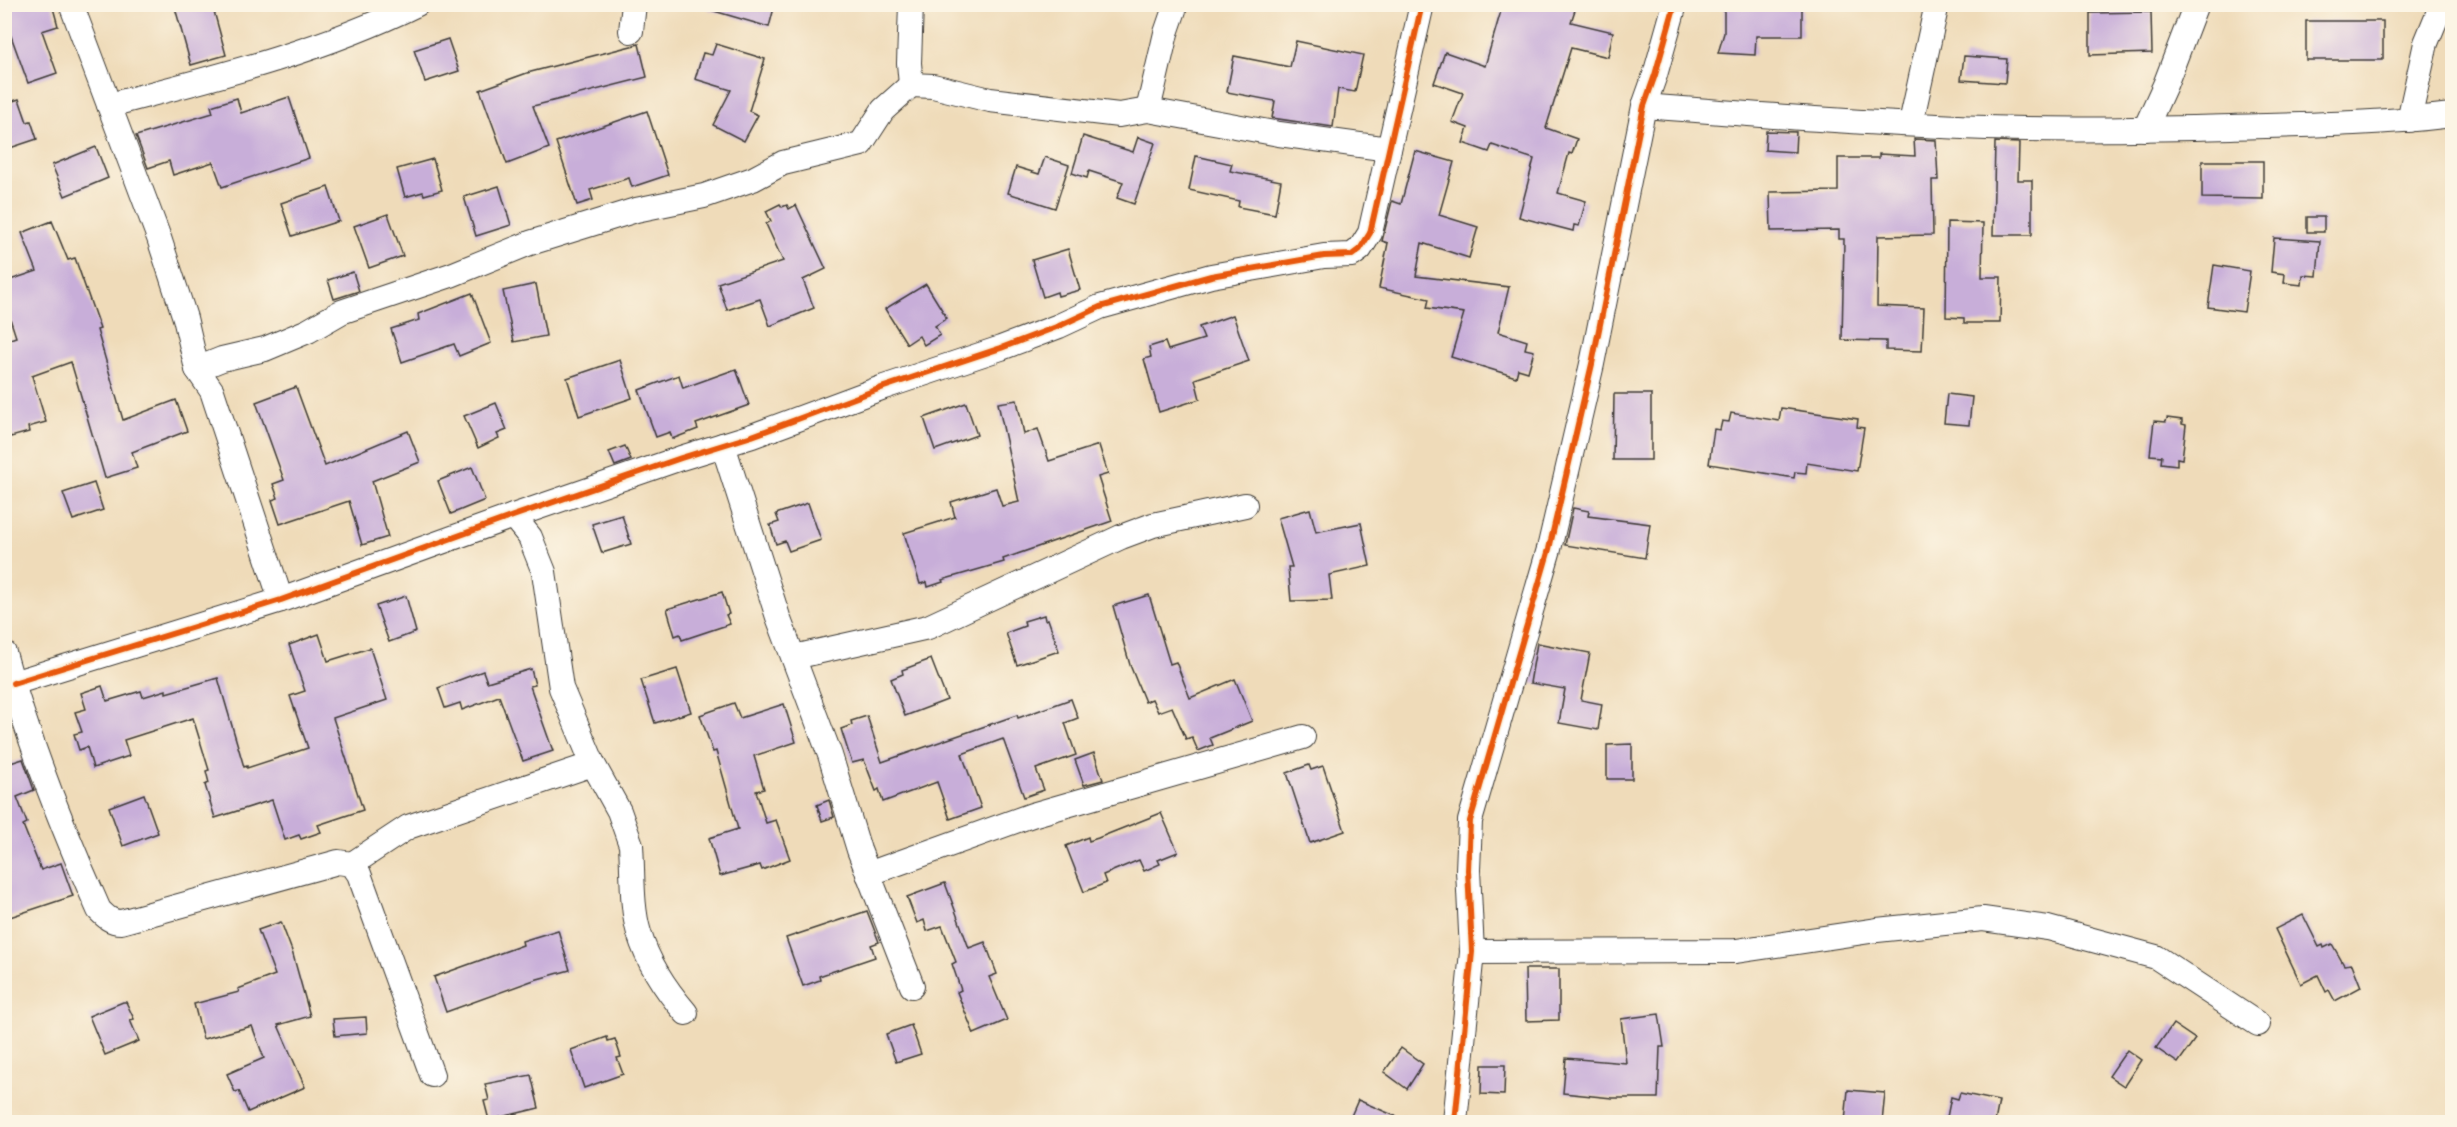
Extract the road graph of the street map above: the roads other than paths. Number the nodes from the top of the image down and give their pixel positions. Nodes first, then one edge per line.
1 (71, 4) edge
2 (417, 4) edge
3 (634, 4) edge
4 (911, 4) edge
5 (1176, 4) edge
6 (1422, 4) edge
7 (1675, 4) edge
8 (1937, 4) edge
9 (2196, 4) edge
10 (2442, 4) edge
11 (631, 31) dead end
12 (911, 85) junction
13 (109, 105) junction
14 (1644, 106) junction
15 (1148, 110) junction
16 (2452, 115) edge
17 (2409, 120) junction
18 (1911, 123) junction
19 (2145, 129) junction
20 (1389, 148) junction
21 (197, 369) junction
22 (723, 445) junction
23 (1245, 505) dead end
24 (513, 516) junction
25 (281, 600) junction
26 (4, 653) edge
27 (794, 657) junction
28 (13, 683) junction
29 (1303, 737) dead end
30 (593, 764) junction
31 (352, 864) junction
32 (868, 874) junction
33 (1472, 952) junction
34 (912, 986) dead end
35 (686, 1013) dead end
36 (2258, 1024) dead end
37 (432, 1075) dead end
38 (1455, 1122) edge

1 - 13 street
2 - 13 street
3 - 11 street
4 - 12 street
5 - 15 street
6 - 20 street
7 - 14 street
8 - 18 street
9 - 19 street
10 - 17 street
12 - 15 street
12 - 21 street
13 - 21 street
14 - 18 street
14 - 33 street
15 - 20 street
16 - 17 street
17 - 19 street
18 - 19 street
20 - 22 street
21 - 25 street
22 - 24 street
22 - 27 street
23 - 27 street
24 - 25 street
24 - 30 street
25 - 28 street
26 - 28 street
27 - 32 street
28 - 31 street
29 - 32 street
30 - 31 street
30 - 35 street
31 - 37 street
32 - 34 street
33 - 36 street
33 - 38 street

